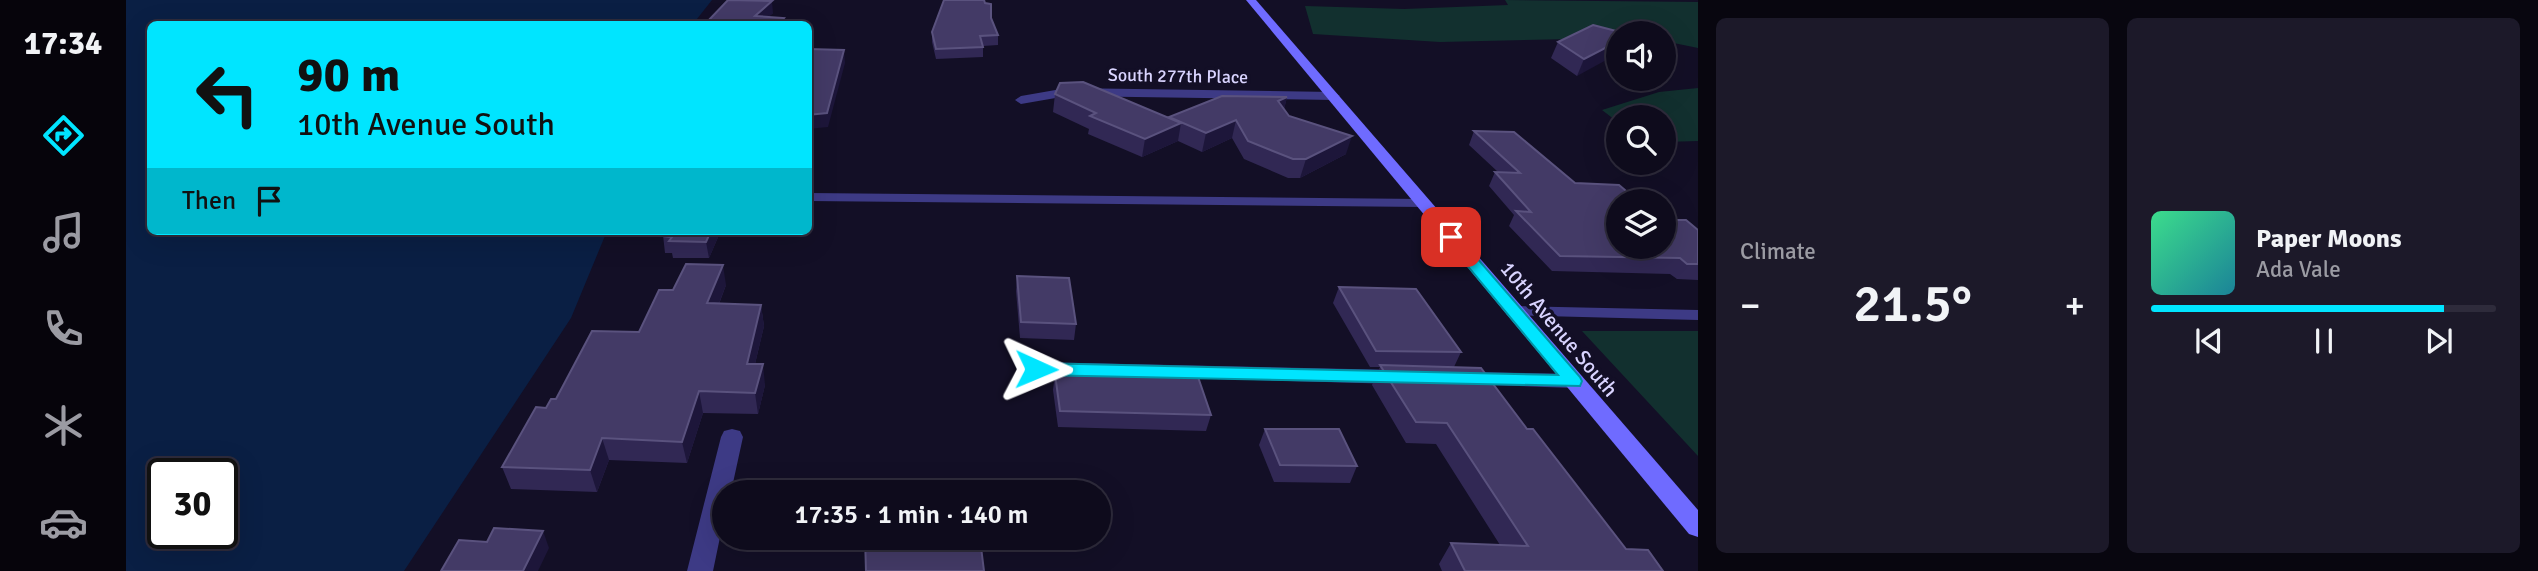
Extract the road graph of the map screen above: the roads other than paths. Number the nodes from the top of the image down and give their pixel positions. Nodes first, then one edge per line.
1 (1251, 0) edge
2 (1334, 96) junction
3 (1021, 100) dead end
4 (812, 197) edge
5 (1423, 203) junction
6 (1514, 311) junction
7 (1698, 315) edge
8 (1036, 369) dead end
9 (1422, 378) edge
10 (1449, 378) edge
11 (1573, 381) junction
12 (732, 437) dead end
13 (1698, 527) edge
14 (700, 571) edge

1 - 2 main road, 10th Avenue South
2 - 3 street, South 277th Place
2 - 5 main road, 10th Avenue South
4 - 5 lane
5 - 6 main road, 10th Avenue South
6 - 7 lane
6 - 11 main road, 10th Avenue South
8 - 9 street
10 - 11 street
11 - 13 main road, 10th Avenue South
12 - 14 street

